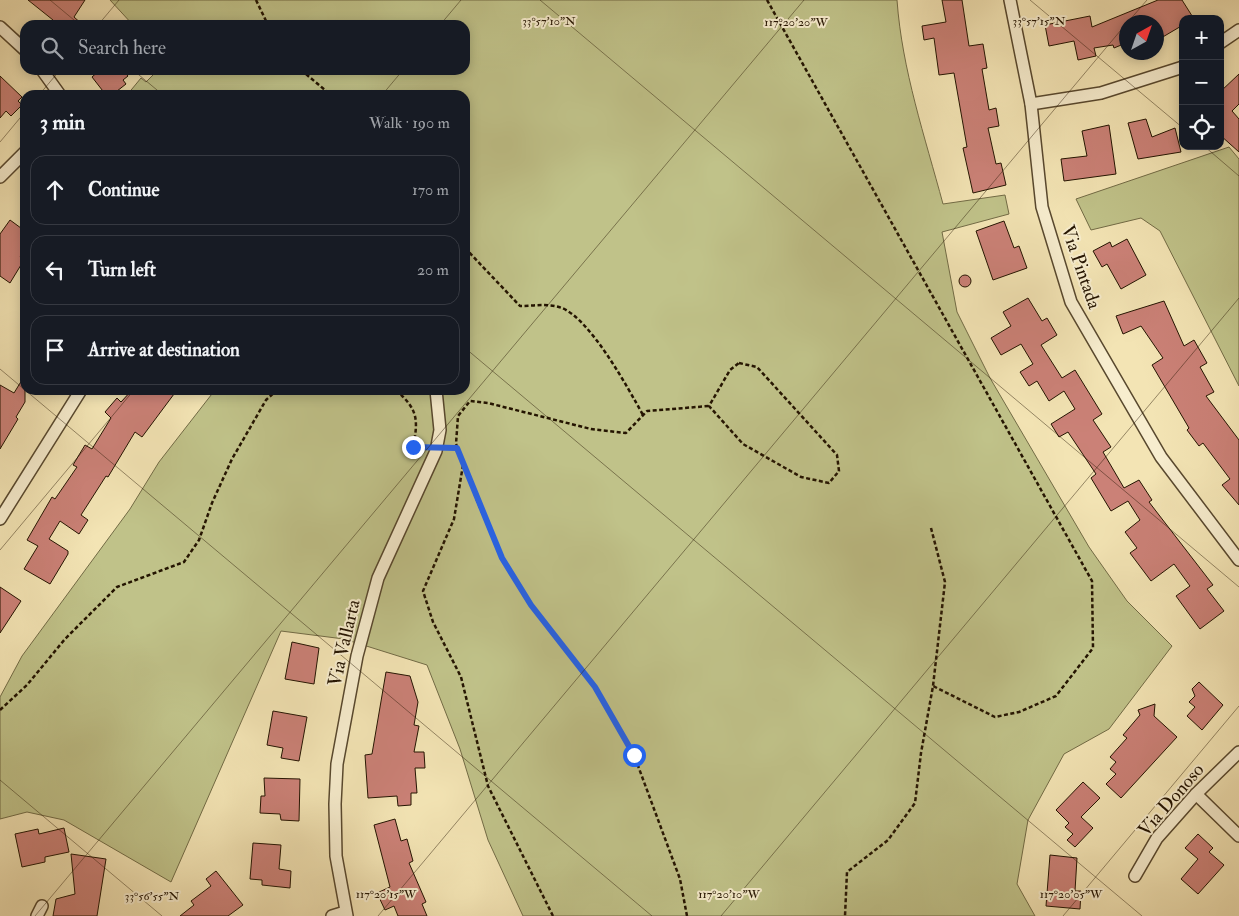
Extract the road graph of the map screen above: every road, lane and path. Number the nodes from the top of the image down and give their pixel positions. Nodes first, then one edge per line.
1 (256, 0) edge
2 (767, 0) edge
3 (1010, 0) edge
4 (266, 20) edge
5 (0, 28) edge
6 (1239, 30) edge
7 (1224, 40) edge
8 (20, 46) edge
9 (1179, 68) edge
10 (46, 75) edge
11 (308, 75) edge
12 (56, 90) edge
13 (326, 90) edge
14 (1031, 104) junction
15 (20, 157) edge
16 (0, 177) edge
17 (470, 253) edge
18 (78, 395) edge
19 (272, 395) edge
20 (401, 395) edge
21 (436, 395) edge
22 (709, 406) junction
23 (643, 415) junction
24 (437, 447) junction
25 (457, 448) junction
26 (463, 464) junction
27 (0, 519) edge
28 (931, 528) dead end
29 (1239, 560) edge
30 (933, 686) junction
31 (0, 710) edge
32 (1239, 752) edge
33 (1196, 794) junction
34 (1239, 836) edge
35 (1135, 876) dead end
36 (346, 914) edge
37 (332, 916) edge
38 (553, 916) edge
39 (687, 916) edge
40 (845, 916) edge

1 - 4 path
2 - 30 path
3 - 14 street, Via Pintada
5 - 8 street
6 - 7 street
9 - 14 street
10 - 12 street
11 - 13 path
14 - 29 street, Via Pintada
15 - 16 street
17 - 23 path
18 - 27 street
19 - 31 path
20 - 24 path
21 - 24 street, Via Vallarta
22 - 22 path
22 - 23 path
23 - 25 path
24 - 25 path
24 - 36 street, Via Vallarta
25 - 26 path
26 - 38 path
26 - 39 path
28 - 30 path
30 - 40 path
32 - 33 street, Via Donoso
33 - 34 street
33 - 35 street, Via Donoso
36 - 37 street

